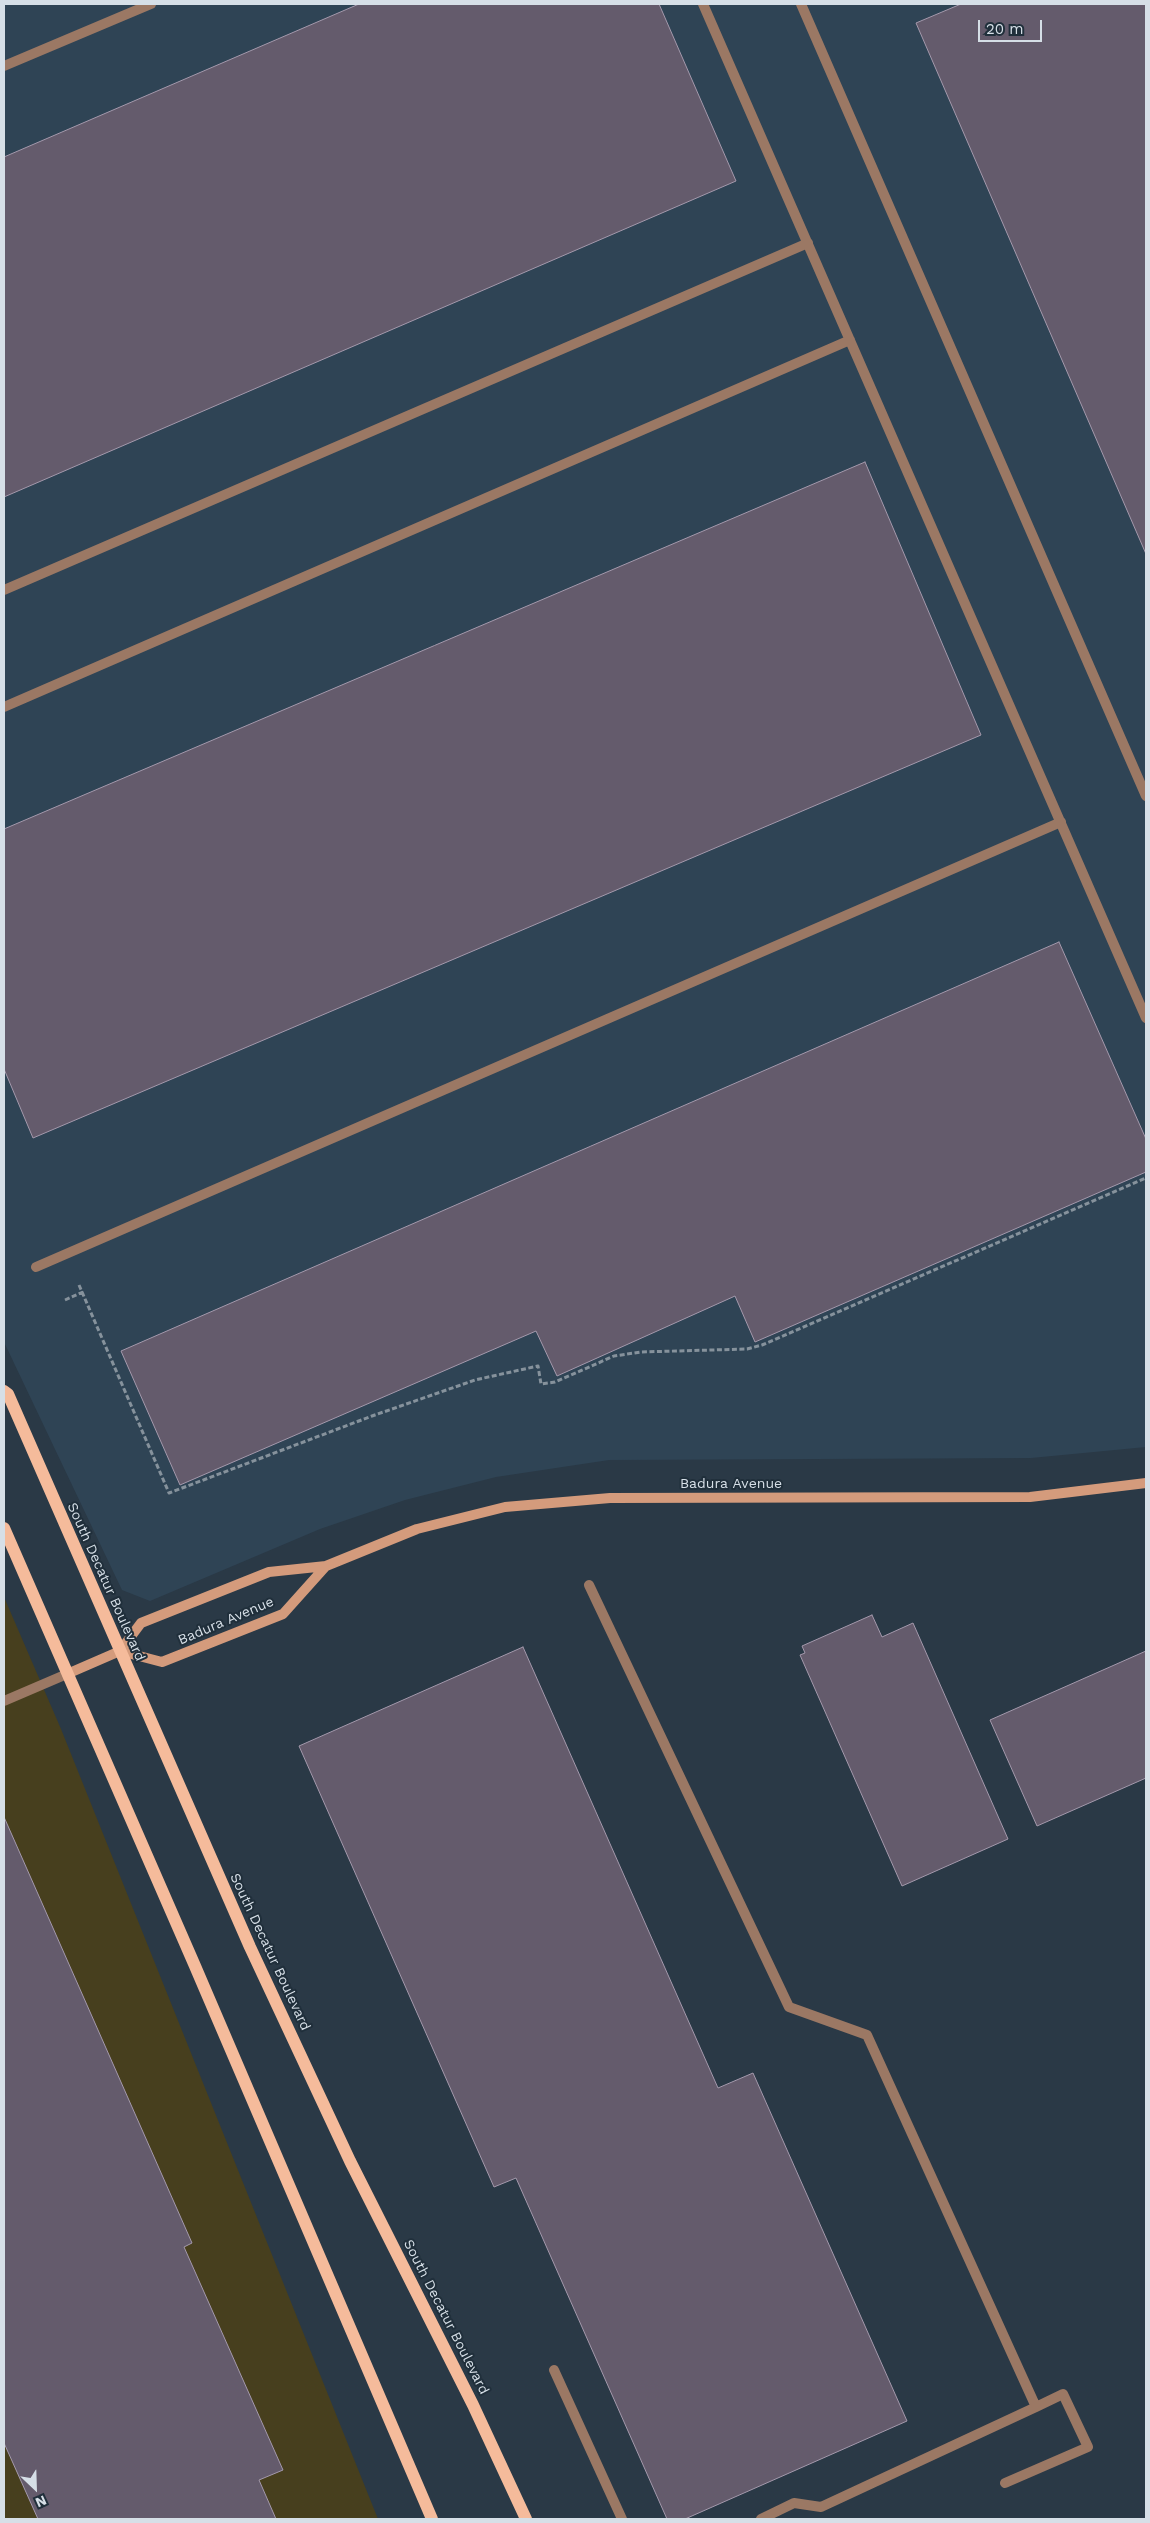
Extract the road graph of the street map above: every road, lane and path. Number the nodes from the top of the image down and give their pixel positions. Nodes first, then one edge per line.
1 (151, 4) edge
2 (703, 4) edge
3 (801, 4) edge
4 (4, 66) edge
5 (808, 243) junction
6 (850, 340) junction
7 (4, 590) edge
8 (4, 707) edge
9 (1146, 796) edge
10 (1061, 822) junction
11 (1146, 1018) edge
12 (1146, 1178) edge
13 (36, 1267) dead end
14 (80, 1285) dead end
15 (83, 1292) junction
16 (65, 1300) dead end
17 (4, 1391) edge
18 (1146, 1483) edge
19 (4, 1528) edge
20 (326, 1566) junction
21 (590, 1585) dead end
22 (120, 1650) junction
23 (67, 1674) junction
24 (4, 1701) edge
25 (554, 2370) dead end
26 (1036, 2407) junction
27 (1006, 2483) dead end
28 (432, 2519) edge
29 (526, 2519) edge
30 (622, 2519) edge
31 (762, 2519) edge

1 - 4 street
2 - 5 street
3 - 9 street
5 - 6 street
5 - 7 street
6 - 8 street
6 - 10 street
10 - 11 street
10 - 13 street
12 - 15 path
14 - 15 path
15 - 16 path
17 - 22 main road, South Decatur Boulevard
18 - 20 main road, Badura Avenue
19 - 23 main road
20 - 22 main road, Badura Avenue
20 - 22 main road, Badura Avenue
21 - 26 street
22 - 23 main road, Badura Avenue
22 - 29 main road, South Decatur Boulevard
23 - 24 street, Badura Avenue
23 - 28 main road
25 - 30 street
26 - 27 street
26 - 31 street

